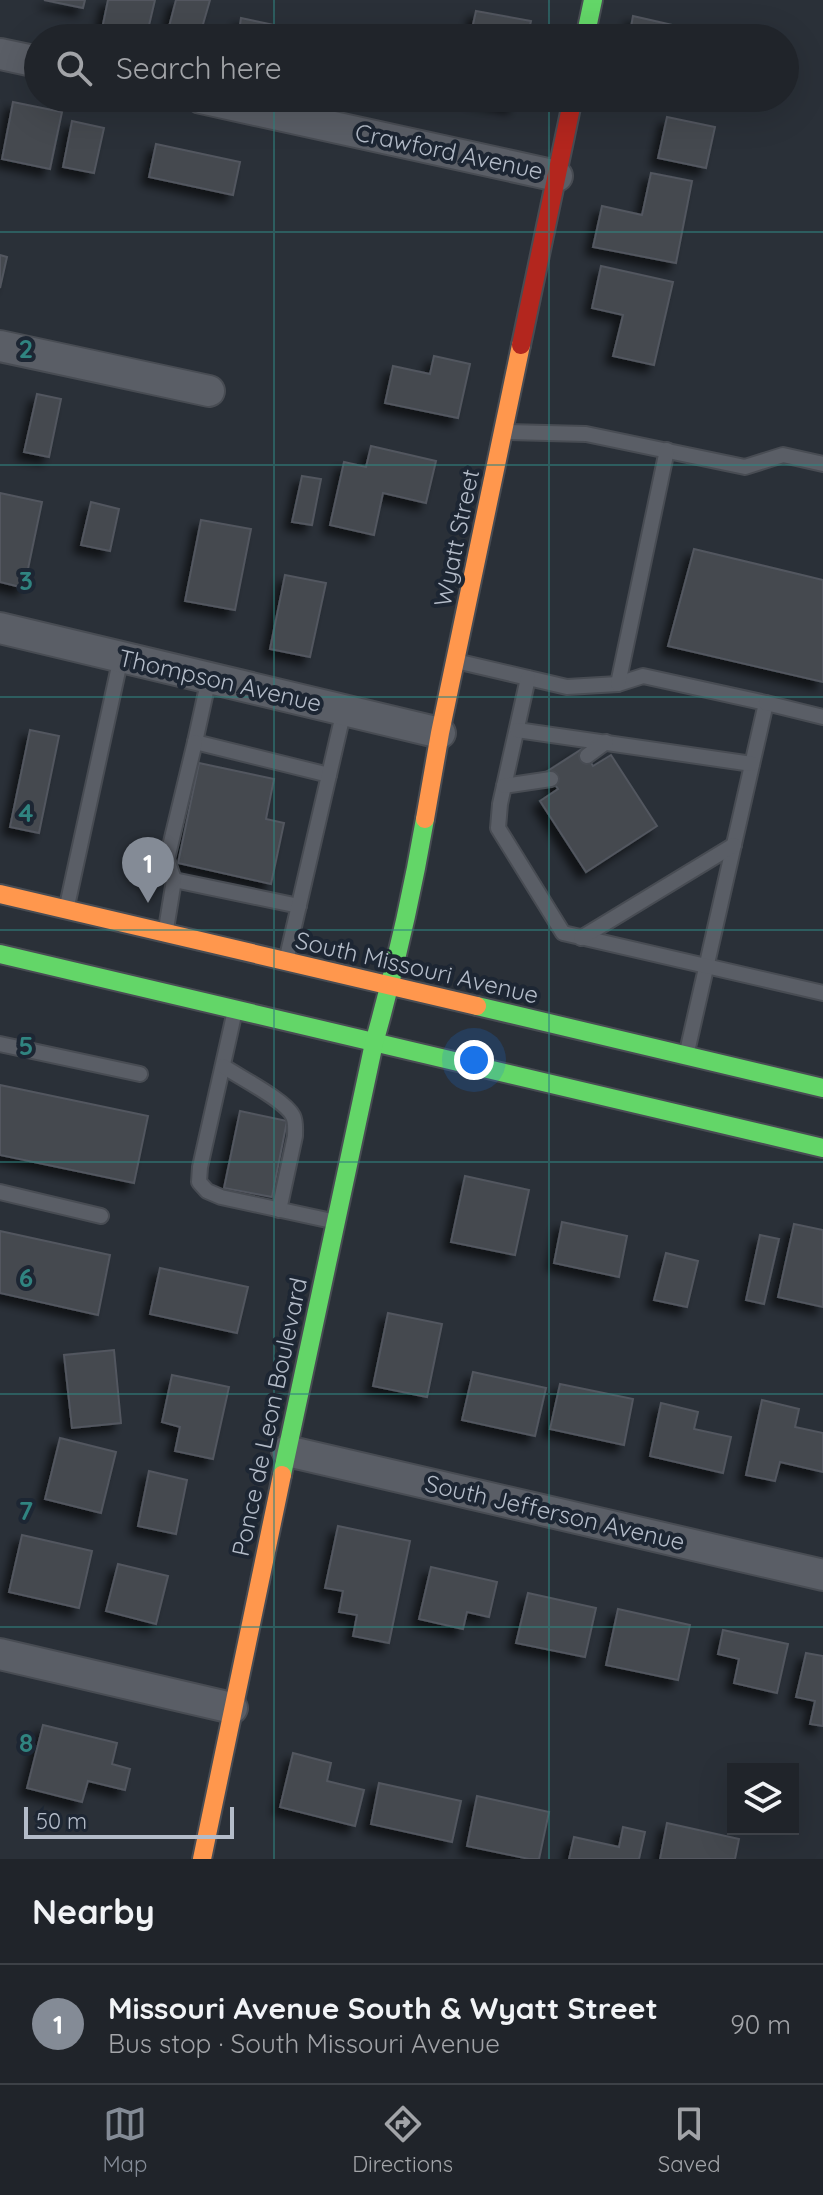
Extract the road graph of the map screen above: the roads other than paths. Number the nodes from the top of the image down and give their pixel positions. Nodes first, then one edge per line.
1 (593, 0) edge
2 (588, 24) edge
3 (0, 54) edge
4 (24, 59) edge
5 (265, 112) edge
6 (570, 112) edge
7 (557, 176) junction
8 (0, 346) edge
9 (209, 391) dead end
10 (503, 432) junction
11 (667, 450) junction
12 (823, 464) edge
13 (0, 628) edge
14 (121, 657) junction
15 (456, 661) junction
16 (209, 678) junction
17 (528, 678) junction
18 (618, 684) junction
19 (766, 703) junction
20 (344, 710) junction
21 (823, 717) edge
22 (517, 730) junction
23 (440, 733) junction
24 (195, 742) junction
25 (606, 742) junction
26 (587, 756) dead end
27 (752, 764) junction
28 (329, 775) junction
29 (551, 779) dead end
30 (504, 786) junction
31 (734, 845) junction
32 (174, 880) junction
33 (0, 894) edge
34 (299, 906) junction
35 (66, 910) junction
36 (165, 933) junction
37 (581, 938) junction
38 (0, 954) edge
39 (286, 962) junction
40 (708, 966) junction
41 (390, 987) junction
42 (823, 993) edge
43 (235, 1010) junction
44 (374, 1043) junction
45 (0, 1044) edge
46 (686, 1056) junction
47 (223, 1066) junction
48 (140, 1074) dead end
49 (823, 1088) edge
50 (823, 1148) edge
51 (0, 1192) edge
52 (279, 1210) junction
53 (101, 1216) dead end
54 (336, 1222) junction
55 (287, 1451) junction
56 (823, 1575) edge
57 (0, 1654) edge
58 (232, 1708) junction
59 (202, 1859) edge

1 - 2 street
3 - 4 street
5 - 7 street, Crawford Avenue
6 - 7 street, Wyatt Street
7 - 10 street, Wyatt Street
8 - 9 street
10 - 11 lane
10 - 15 street, Wyatt Street
11 - 12 lane
11 - 18 lane
13 - 14 street, Thompson Avenue
14 - 16 street, Thompson Avenue
14 - 35 lane
15 - 17 lane
15 - 23 street, Wyatt Street
16 - 20 street, Thompson Avenue
16 - 24 lane
17 - 18 lane
17 - 22 lane
18 - 19 lane
19 - 21 lane
19 - 27 lane
20 - 23 street, Thompson Avenue
20 - 28 lane
22 - 25 lane
22 - 30 lane
23 - 41 street, Wyatt Street
24 - 28 lane
24 - 32 lane
25 - 26 lane
25 - 27 lane
27 - 31 lane
28 - 34 lane
29 - 30 lane
30 - 37 lane
31 - 37 lane
31 - 40 lane
32 - 34 lane
32 - 36 lane
33 - 35 street, South Missouri Avenue
34 - 39 lane
35 - 36 street, South Missouri Avenue
36 - 39 street, South Missouri Avenue
37 - 40 lane
38 - 43 street
39 - 41 street, South Missouri Avenue
40 - 42 lane
40 - 46 lane
41 - 44 street, Ponce de Leon Boulevard
41 - 46 street, South Missouri Avenue
43 - 44 street
43 - 47 lane
44 - 50 street
44 - 54 street, Ponce de Leon Boulevard
45 - 48 lane
46 - 49 street, South Missouri Avenue
47 - 52 lane
47 - 52 lane
51 - 53 lane
52 - 54 lane
54 - 55 street, Ponce de Leon Boulevard
55 - 56 street, South Jefferson Avenue
55 - 58 street, Ponce de Leon Boulevard
57 - 58 street
58 - 59 street, Ponce de Leon Boulevard

